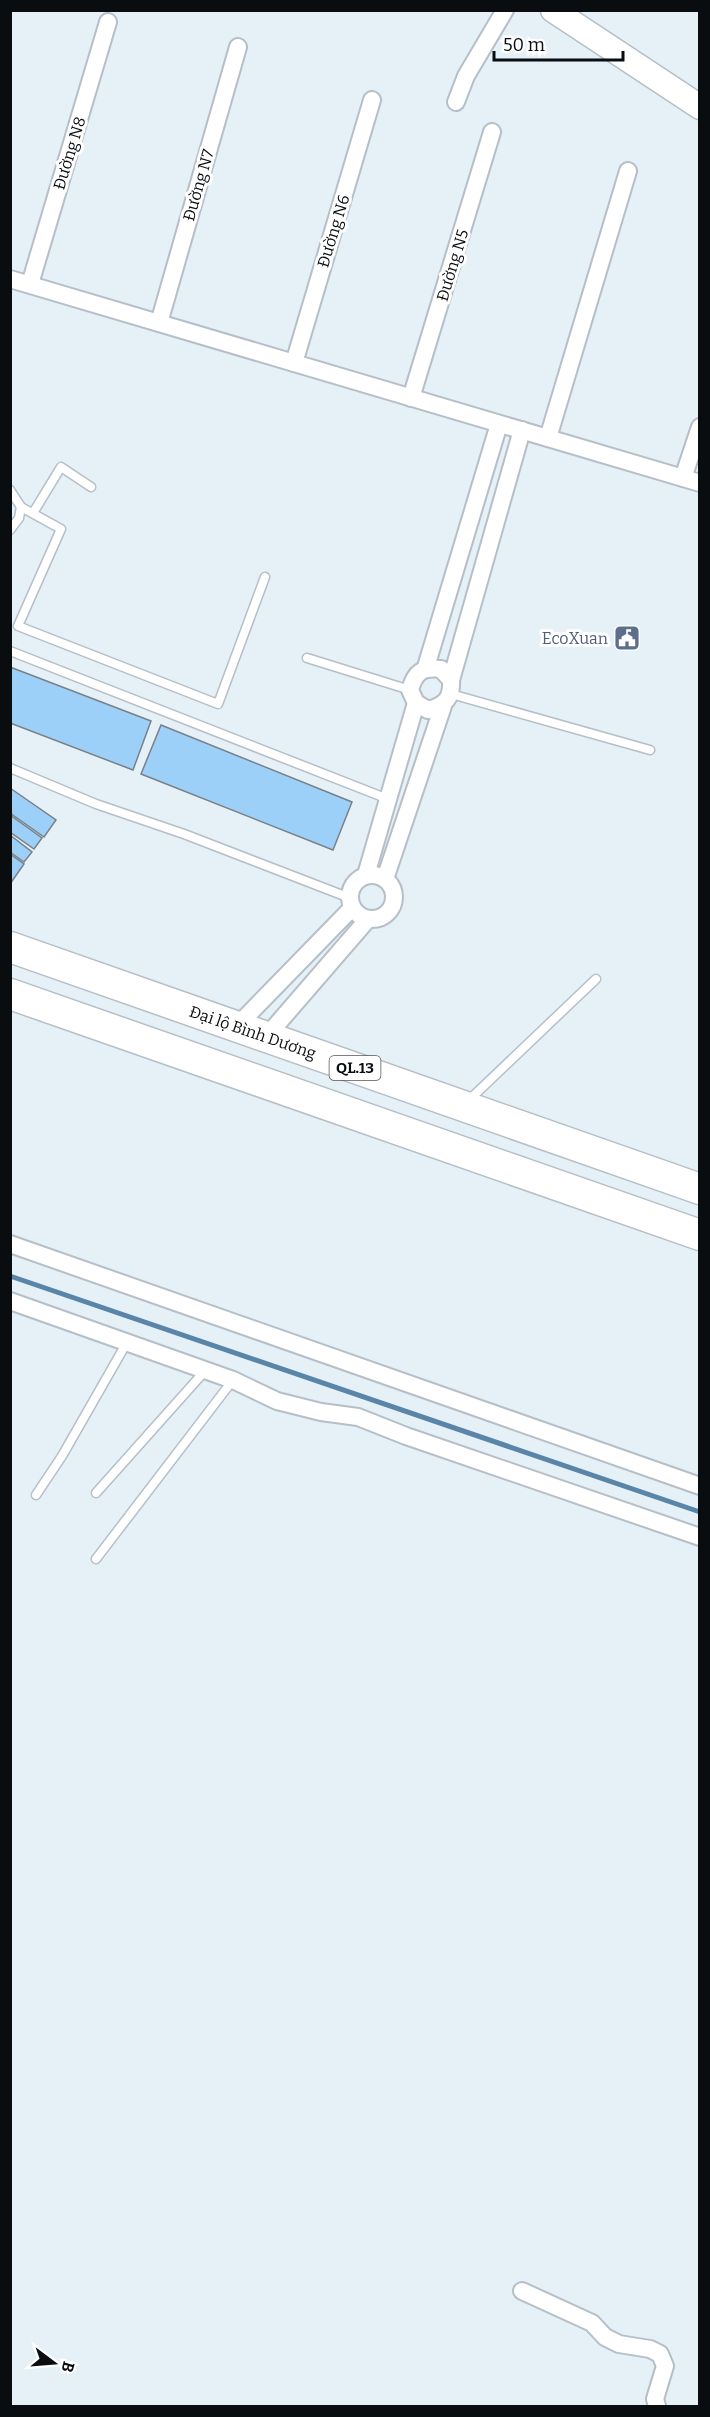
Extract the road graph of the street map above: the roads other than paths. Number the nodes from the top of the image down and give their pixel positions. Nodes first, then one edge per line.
1 (505, 10) edge
2 (553, 10) edge
3 (108, 22) dead end
4 (238, 47) dead end
5 (372, 100) dead end
6 (456, 102) dead end
7 (698, 102) edge
8 (492, 132) dead end
9 (628, 171) dead end
10 (10, 279) edge
11 (30, 284) junction
12 (159, 323) junction
13 (294, 363) junction
14 (411, 398) junction
15 (499, 424) junction
16 (699, 427) edge
17 (522, 430) junction
18 (548, 438) junction
19 (683, 478) junction
20 (699, 483) edge
21 (91, 487) dead end
22 (10, 490) edge
23 (21, 507) junction
24 (33, 513) junction
25 (10, 530) edge
26 (265, 576) dead end
27 (10, 651) edge
28 (307, 658) dead end
29 (426, 668) junction
30 (448, 693) junction
31 (413, 696) junction
32 (650, 750) dead end
33 (10, 768) edge
34 (388, 799) junction
35 (366, 875) junction
36 (385, 879) junction
37 (351, 903) junction
38 (368, 920) junction
39 (10, 947) edge
40 (596, 979) dead end
41 (10, 994) edge
42 (237, 1026) junction
43 (266, 1037) junction
44 (224, 1070) junction
45 (251, 1080) junction
46 (464, 1106) junction
47 (699, 1189) edge
48 (699, 1235) edge
49 (10, 1244) edge
50 (10, 1300) edge
51 (126, 1344) junction
52 (204, 1372) junction
53 (233, 1380) junction
54 (699, 1486) edge
55 (96, 1493) dead end
56 (36, 1495) dead end
57 (699, 1537) edge
58 (96, 1559) dead end
59 (522, 2291) dead end
60 (657, 2406) edge

1 - 6 street
2 - 7 street
3 - 11 street, Đường N8
4 - 12 street, Đường N7
5 - 13 street, Đường N6
8 - 14 street, Đường N5
9 - 18 street
10 - 11 street
11 - 12 street
12 - 13 street
13 - 14 street
14 - 15 street
15 - 17 street
15 - 29 street
16 - 19 street
17 - 18 street
17 - 30 street
18 - 19 street
19 - 20 street
21 - 24 lane
22 - 23 lane
23 - 24 lane
23 - 25 lane
24 - 26 lane
27 - 34 lane
28 - 31 lane
29 - 30 street
29 - 31 street
30 - 31 street
30 - 32 lane
30 - 36 street
31 - 34 street
33 - 37 lane
34 - 35 street
35 - 36 street
35 - 37 street
36 - 38 street
37 - 38 street
37 - 42 street
38 - 43 street
39 - 42 highway, Đại lộ Bình Dương / QL.13
40 - 46 lane
41 - 44 highway
42 - 43 highway, Đại lộ Bình Dương / QL.13
42 - 44 highway
43 - 45 highway
43 - 46 highway, Đại lộ Bình Dương / QL.13
44 - 45 highway
45 - 48 highway
46 - 47 highway, Đại lộ Bình Dương / QL.13
49 - 54 street
50 - 51 street
51 - 52 street
51 - 56 lane
52 - 53 street
52 - 55 lane
53 - 57 street
53 - 58 lane
59 - 60 street

